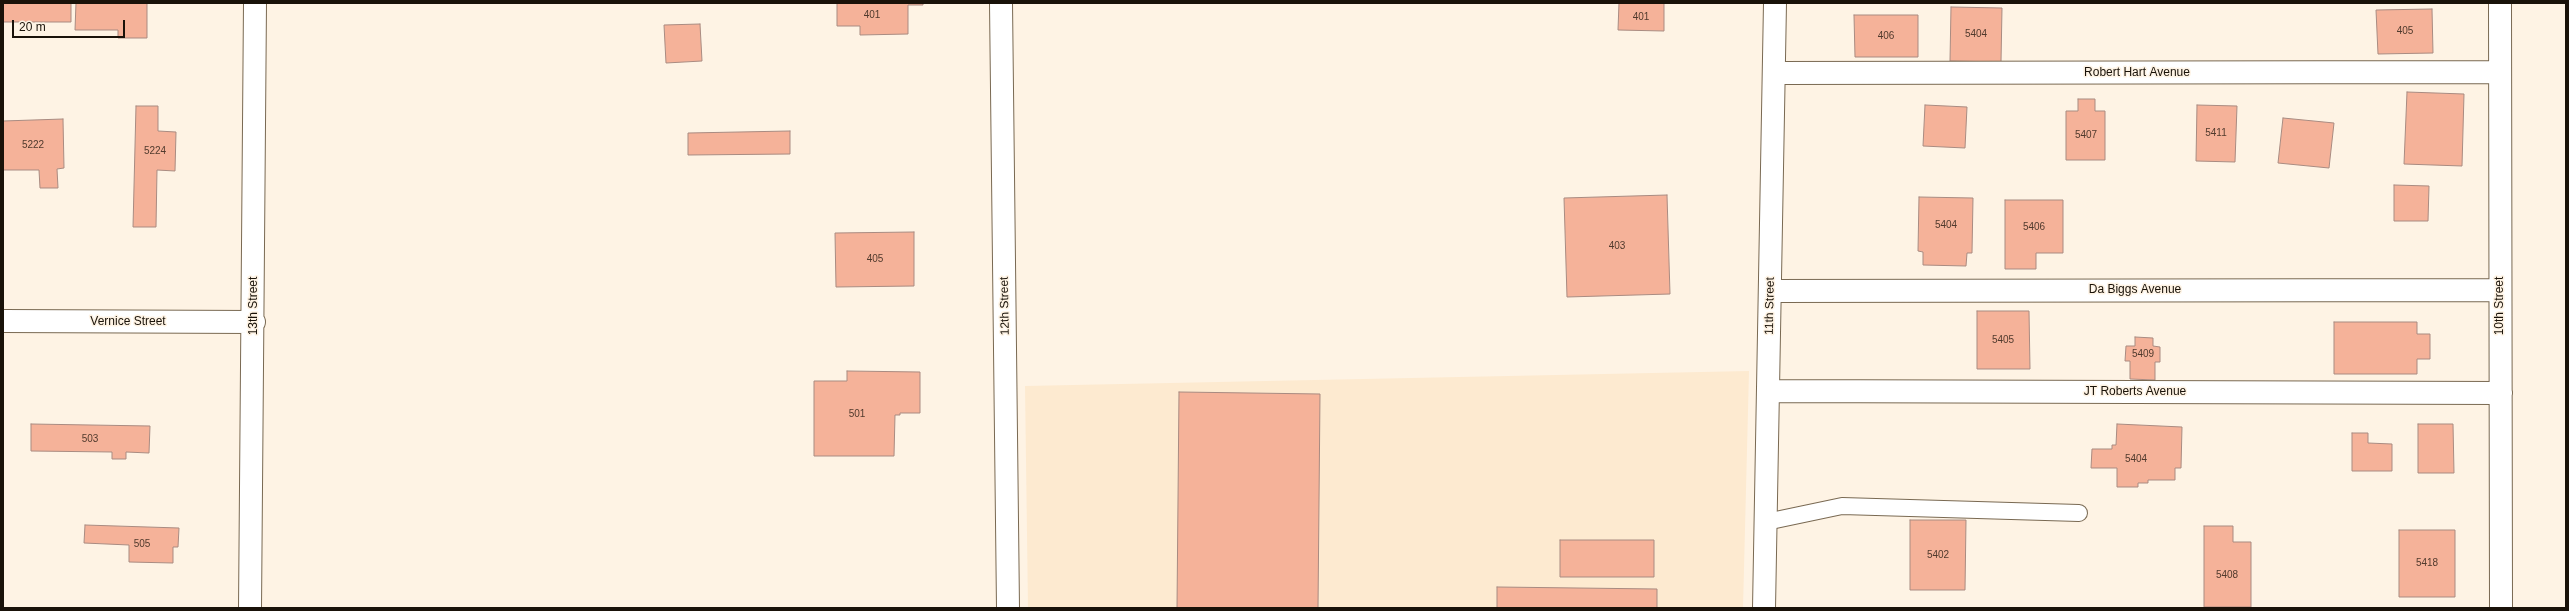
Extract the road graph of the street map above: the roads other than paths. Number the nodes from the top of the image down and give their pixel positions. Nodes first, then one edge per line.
1 (255, 3) edge
2 (1001, 3) edge
3 (1775, 3) edge
4 (2500, 3) edge
5 (2500, 72) junction
6 (1774, 73) junction
7 (2500, 290) junction
8 (1770, 291) junction
9 (3, 321) edge
10 (254, 322) junction
11 (1768, 391) junction
12 (2501, 393) junction
13 (2079, 513) dead end
14 (1766, 522) junction
15 (250, 608) edge
16 (1008, 608) edge
17 (1764, 608) edge
18 (2501, 608) edge

1 - 10 street, 13th Street
2 - 16 street, 12th Street
3 - 6 street, 11th Street
4 - 5 street, 10th Street
5 - 6 street, Robert Hart Avenue
5 - 7 street, 10th Street
6 - 8 street, 11th Street
7 - 8 street, Da Biggs Avenue
7 - 12 street, 10th Street
8 - 11 street, 11th Street
9 - 10 street, Vernice Street
10 - 15 street, 13th Street
11 - 12 street, JT Roberts Avenue
11 - 14 street, 11th Street
12 - 18 street, 10th Street
13 - 14 lane
14 - 17 street, 11th Street

